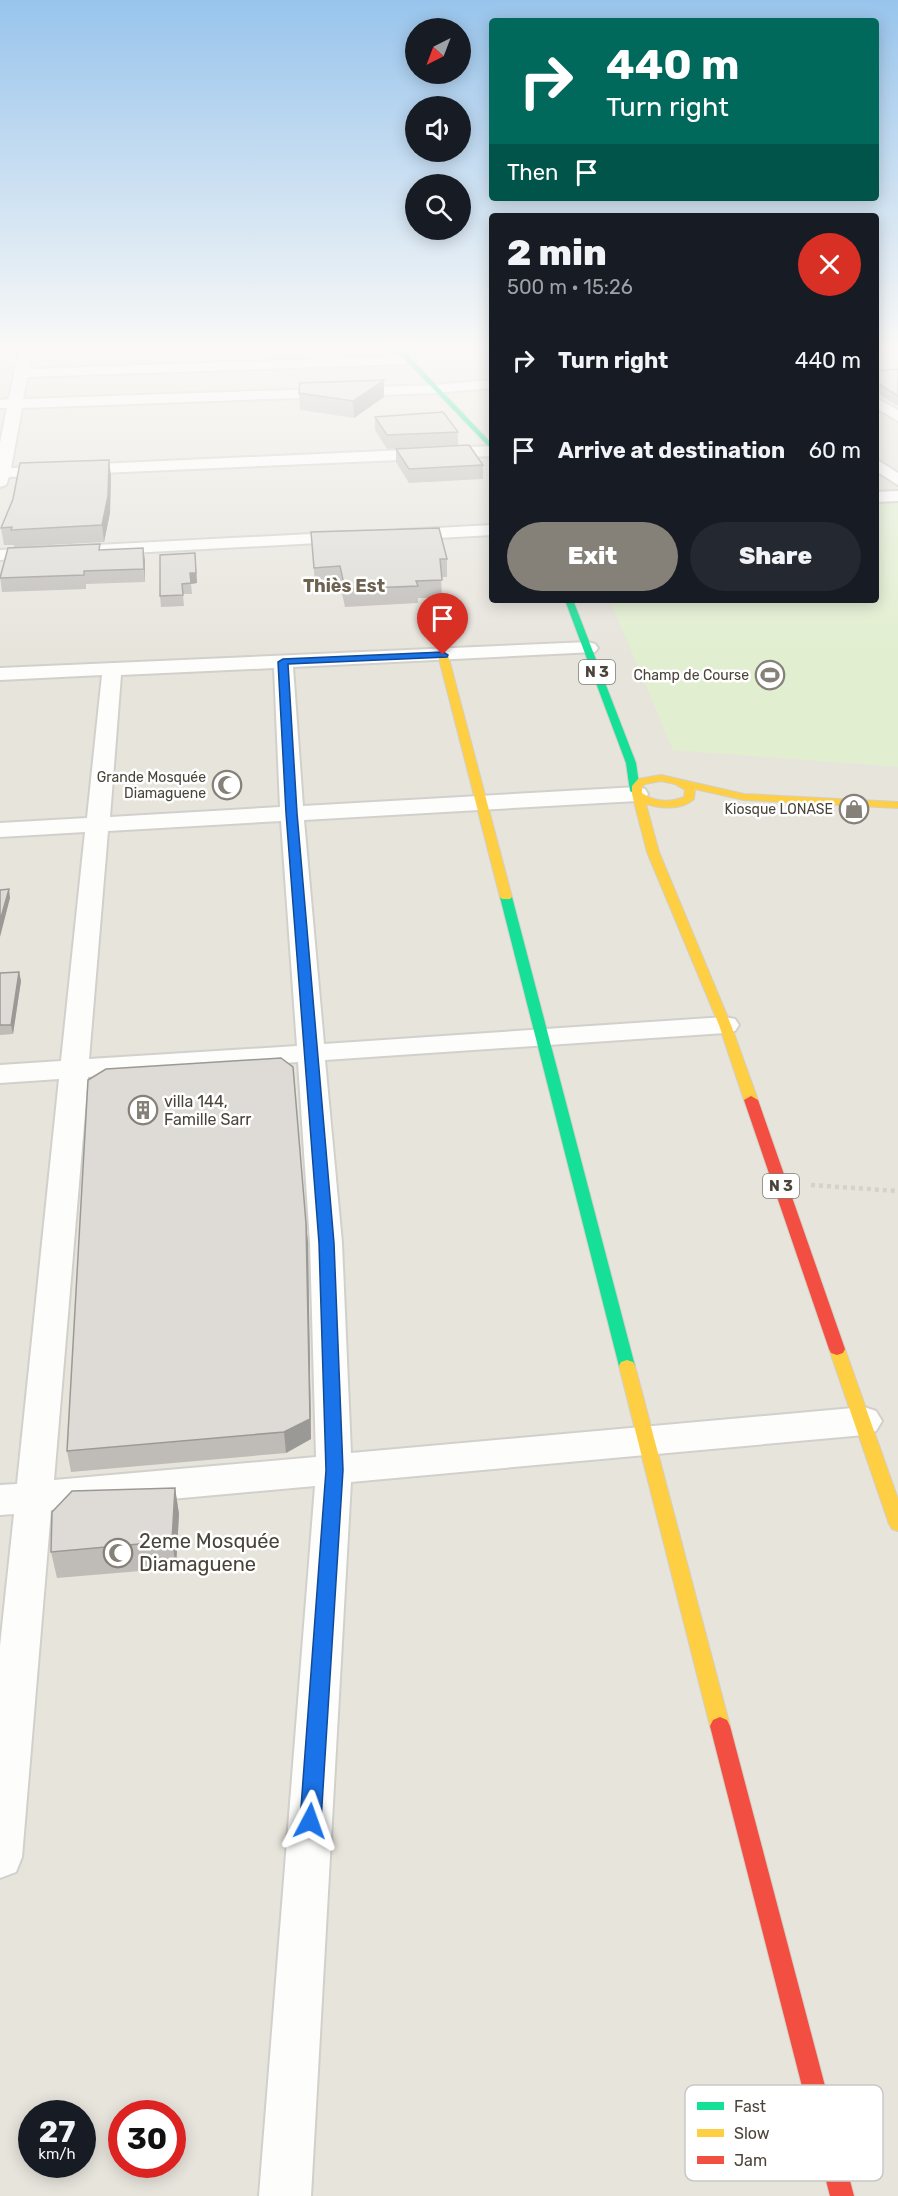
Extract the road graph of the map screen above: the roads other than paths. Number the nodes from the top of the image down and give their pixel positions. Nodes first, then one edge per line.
1 (6, 451) edge
2 (464, 451) edge
3 (879, 466) edge
4 (1, 476) edge
5 (898, 480) edge
6 (898, 496) edge
7 (879, 497) edge
8 (489, 530) edge
9 (387, 535) edge
10 (363, 537) edge
11 (0, 555) edge
12 (570, 603) edge
13 (588, 648) junction
14 (443, 655) junction
15 (283, 662) junction
16 (112, 670) junction
17 (0, 674) edge
18 (623, 745) junction
19 (674, 780) junction
20 (637, 794) junction
21 (783, 801) junction
22 (482, 802) junction
23 (898, 805) edge
24 (670, 812) junction
25 (292, 813) junction
26 (97, 825) junction
27 (0, 830) edge
28 (654, 852) junction
29 (725, 1024) junction
30 (542, 1037) junction
31 (311, 1053) junction
32 (74, 1069) junction
33 (0, 1074) edge
34 (864, 1421) junction
35 (647, 1441) junction
36 (334, 1470) junction
37 (17, 1499) edge
38 (898, 1524) edge
39 (0, 1857) edge
40 (813, 2085) edge
41 (838, 2181) edge
42 (285, 2196) edge
43 (842, 2196) edge

1 - 4 street
2 - 4 street
3 - 5 street
6 - 7 street
8 - 9 street
10 - 11 street
12 - 13 main road, N 3
13 - 14 street
13 - 18 main road, N 3
14 - 15 street
14 - 22 main road
15 - 16 street
15 - 25 street
16 - 17 street
16 - 26 street
18 - 19 main road
18 - 20 main road, N 3
19 - 20 main road
19 - 21 main road
19 - 24 main road
20 - 22 street
20 - 24 main road
20 - 28 main road, N 3
21 - 23 main road
21 - 24 main road
22 - 25 street
22 - 30 main road
24 - 28 main road
25 - 26 street
25 - 31 street
26 - 27 street
26 - 32 street
28 - 29 main road, N 3
29 - 30 street
29 - 34 main road, N 3
30 - 31 street
30 - 35 main road
31 - 32 street
31 - 36 street
32 - 33 street
32 - 37 street
34 - 35 street
34 - 38 main road, N 3
35 - 36 street
35 - 40 main road
36 - 37 street
36 - 42 street
37 - 39 street
41 - 43 main road

